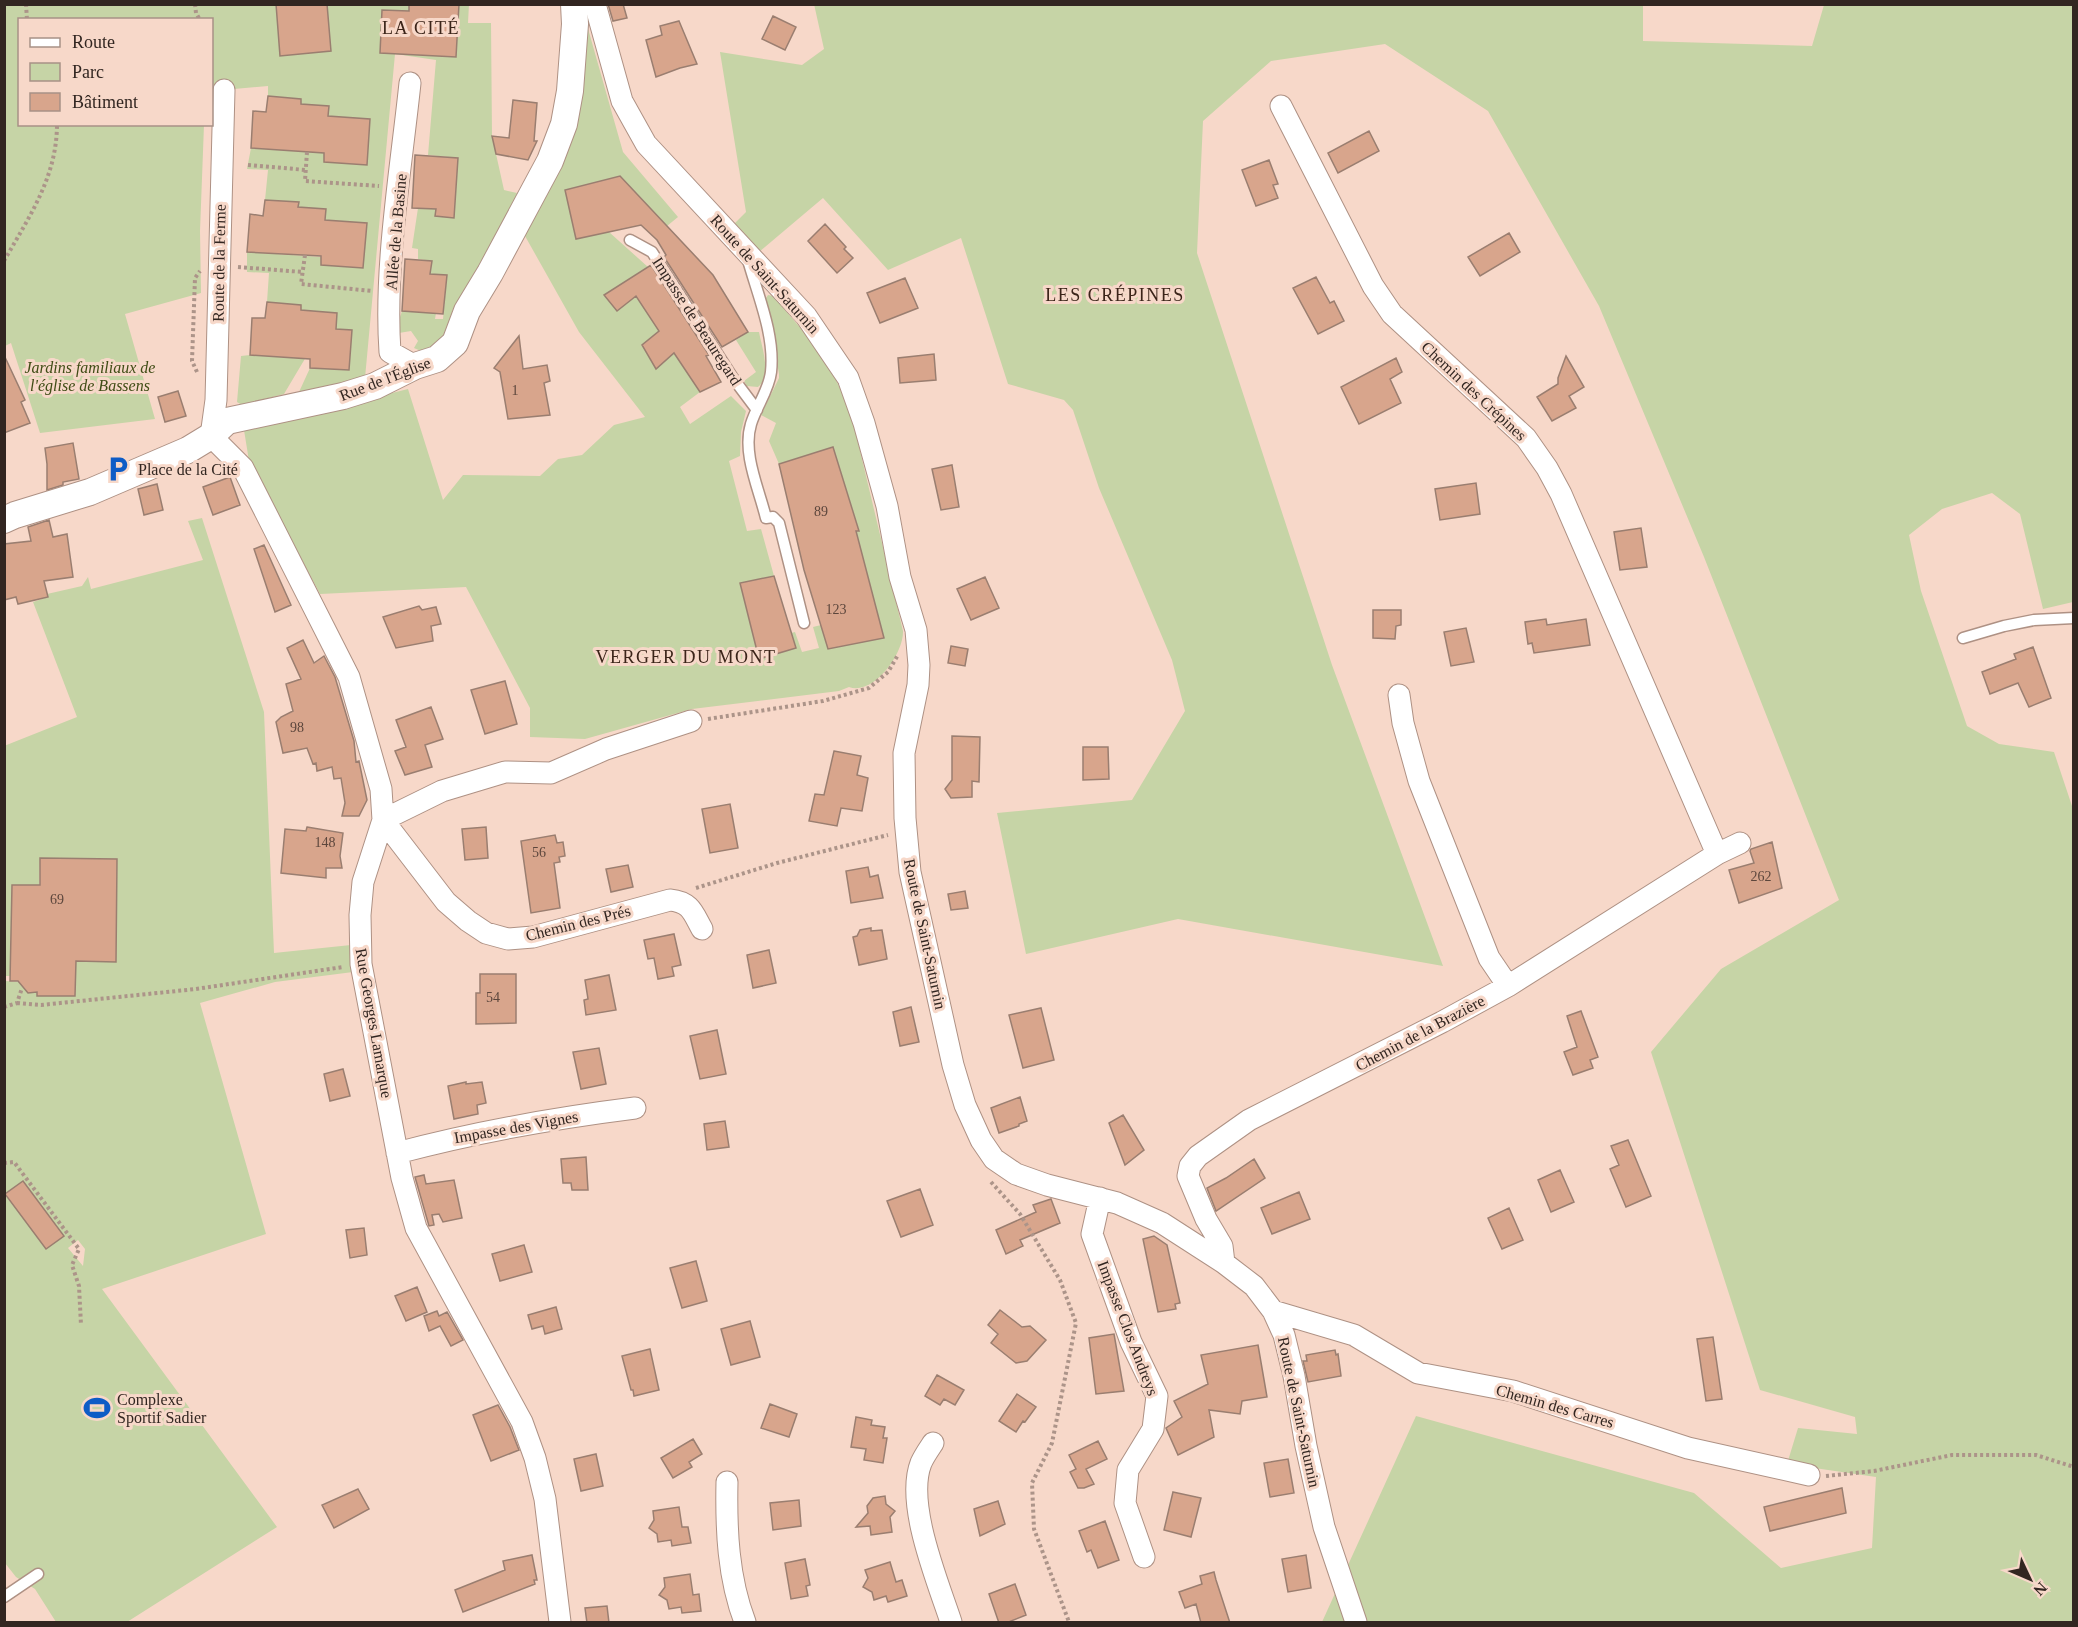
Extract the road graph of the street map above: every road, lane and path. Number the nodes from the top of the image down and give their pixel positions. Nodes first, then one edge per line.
1 (574, 4) edge
2 (595, 4) edge
3 (410, 83) dead end
4 (224, 90) dead end
5 (1281, 106) dead end
6 (57, 126) edge
7 (308, 152) dead end
8 (248, 165) dead end
9 (306, 171) junction
10 (382, 187) dead end
11 (630, 240) dead end
12 (745, 249) junction
13 (305, 255) dead end
14 (4, 261) edge
15 (219, 266) junction
16 (303, 272) junction
17 (372, 291) dead end
18 (415, 366) junction
19 (757, 410) junction
20 (211, 436) junction
21 (4, 520) edge
22 (2073, 618) edge
23 (804, 623) dead end
24 (916, 630) junction
25 (1963, 638) dead end
26 (1399, 695) dead end
27 (691, 721) joint
28 (382, 820) junction
29 (906, 831) junction
30 (1740, 843) dead end
31 (1717, 854) junction
32 (682, 901) junction
33 (702, 929) dead end
34 (361, 964) junction
35 (1508, 986) junction
36 (22, 988) dead end
37 (17, 1003) junction
38 (4, 1007) edge
39 (635, 1108) dead end
40 (397, 1153) junction
41 (4, 1163) edge
42 (986, 1177) dead end
43 (1100, 1198) junction
44 (1224, 1263) junction
45 (1273, 1311) junction
46 (81, 1325) dead end
47 (933, 1443) dead end
48 (2073, 1467) edge
49 (1809, 1475) joint
50 (728, 1482) dead end
51 (1144, 1557) dead end
52 (38, 1574) dead end
53 (4, 1597) edge
54 (560, 1623) edge
55 (745, 1623) edge
56 (951, 1623) edge
57 (1069, 1623) edge
58 (1356, 1623) edge

1 - 18 street, Rue de l'Église
2 - 12 street, Route de Saint-Saturnin
3 - 18 street, Allée de la Basine
4 - 15 street, Route de la Ferme
5 - 31 street, Chemin des Crépines
6 - 14 path
7 - 9 path
8 - 9 path
9 - 10 path
11 - 19 lane, Impasse de Beauregard
12 - 19 lane, Impasse de Beauregard
12 - 24 street, Route de Saint-Saturnin
13 - 16 path
15 - 16 path
15 - 20 street, Route de la Ferme
16 - 17 path
18 - 20 street, Rue de l'Église
19 - 23 lane, Impasse de Beauregard
20 - 21 street, Rue de l'Église
20 - 28 street, Rue Georges Lamarque
22 - 25 lane
24 - 27 path
24 - 29 street, Route de Saint-Saturnin
26 - 35 street
27 - 28 street
28 - 32 street, Chemin des Prés
28 - 34 street, Rue Georges Lamarque
29 - 32 path
29 - 43 street, Route de Saint-Saturnin
30 - 31 street, Chemin de la Brazière
31 - 35 street, Chemin de la Brazière
32 - 33 street
34 - 37 path
34 - 40 street, Rue Georges Lamarque
35 - 44 street, Chemin de la Brazière
36 - 37 path
37 - 38 path
39 - 40 street, Impasse des Vignes
40 - 54 street, Rue Georges Lamarque
41 - 46 path
42 - 57 path
43 - 44 street, Route de Saint-Saturnin
43 - 51 street, Impasse Clos Andreys
44 - 45 street, Route de Saint-Saturnin
45 - 49 street, Chemin des Carres
45 - 58 street, Route de Saint-Saturnin
47 - 56 street
48 - 49 path
50 - 55 street
52 - 53 lane

